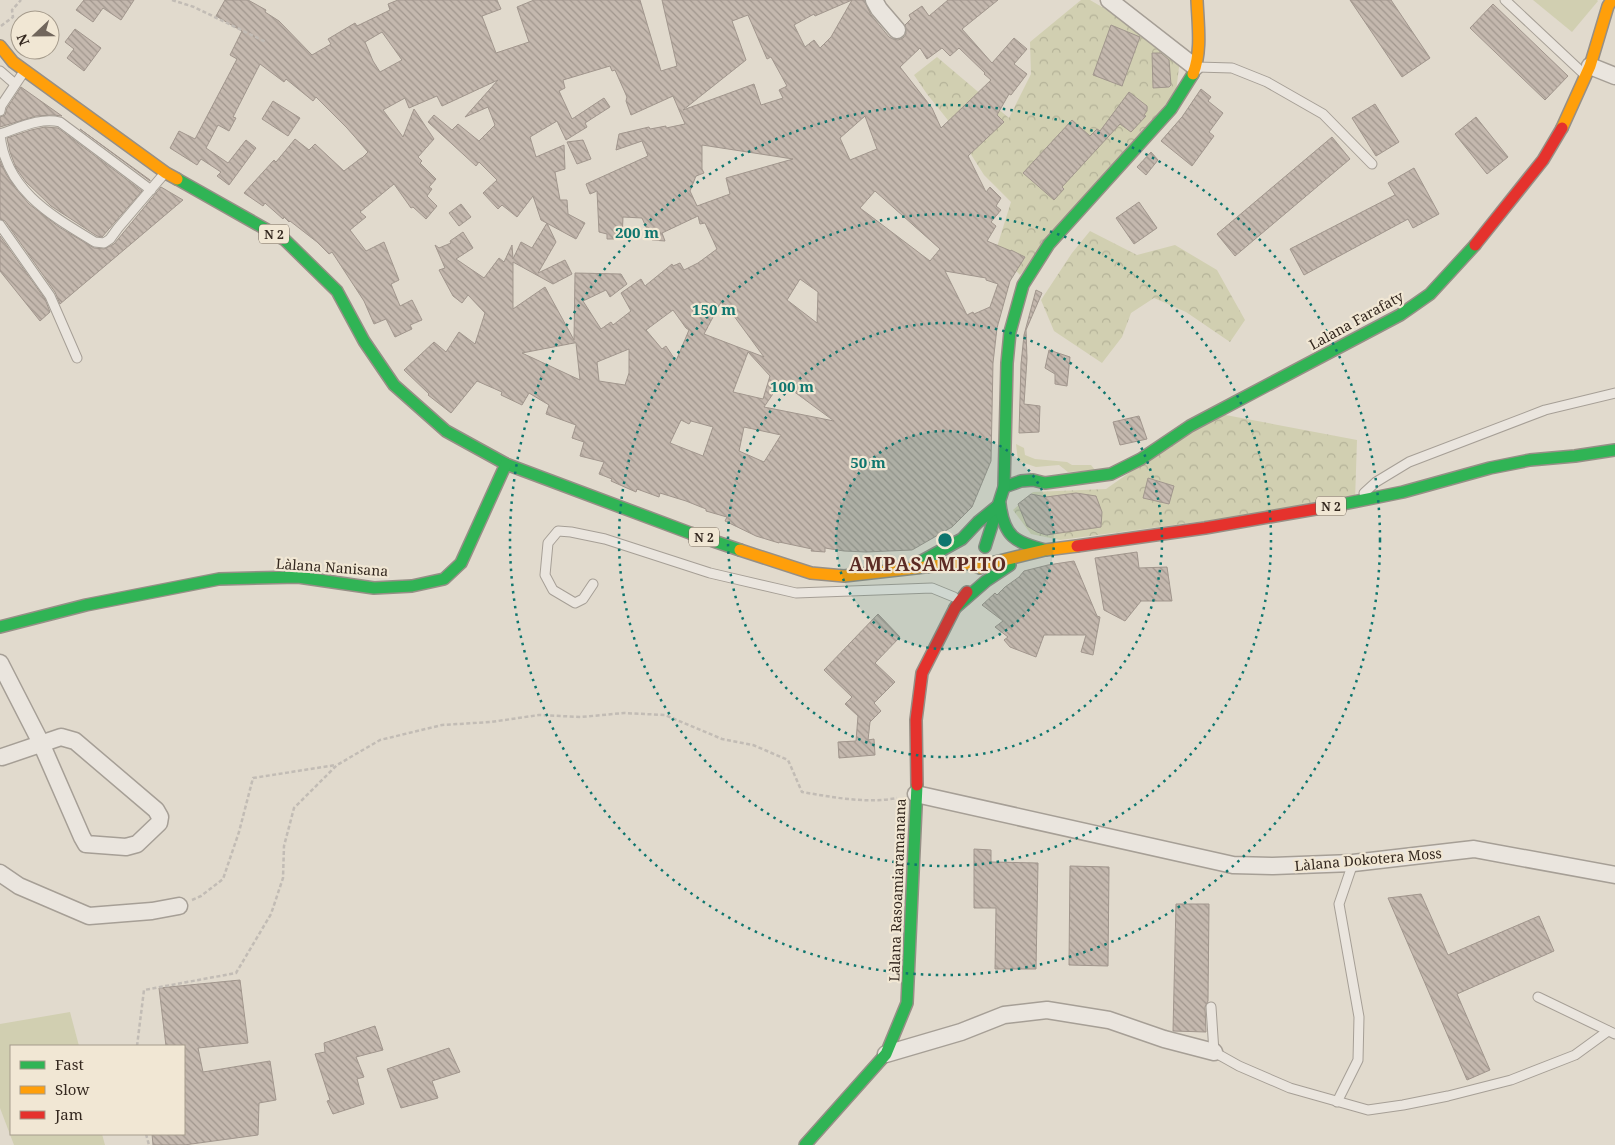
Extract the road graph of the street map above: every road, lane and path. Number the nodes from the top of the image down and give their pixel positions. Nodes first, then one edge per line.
1 (21, 0) edge
2 (172, 0) edge
3 (874, 0) edge
4 (1109, 0) edge
5 (1197, 0) edge
6 (1505, 0) edge
7 (1612, 0) edge
8 (0, 27) edge
9 (897, 30) dead end
10 (266, 42) dead end
11 (0, 46) edge
12 (1195, 67) junction
13 (1588, 70) junction
14 (0, 71) edge
15 (24, 71) junction
16 (1615, 76) edge
17 (15, 84) junction
18 (0, 111) edge
19 (1372, 164) dead end
20 (166, 173) junction
21 (151, 190) junction
22 (0, 225) edge
23 (76, 358) dead end
24 (1615, 393) edge
25 (1615, 450) edge
26 (506, 464) junction
27 (1004, 487) junction
28 (1355, 501) junction
29 (1000, 504) junction
30 (1046, 550) junction
31 (977, 554) junction
32 (987, 564) junction
33 (908, 568) junction
34 (593, 584) dead end
35 (954, 603) junction
36 (0, 627) edge
37 (0, 664) edge
38 (41, 743) junction
39 (2, 757) dead end
40 (337, 765) junction
41 (916, 794) junction
42 (1353, 863) junction
43 (0, 872) edge
44 (1615, 875) edge
45 (179, 906) joint
46 (1538, 997) dead end
47 (1211, 1007) dead end
48 (1612, 1032) edge
49 (137, 1045) edge
50 (1214, 1052) junction
51 (886, 1054) junction
52 (1337, 1102) junction
53 (805, 1145) edge

1 - 8 path
2 - 10 path
3 - 9 street
4 - 12 street
5 - 12 main road, Làlana Rasoamiaramanana
6 - 13 lane
7 - 13 main road, Lalana Farafaty
11 - 15 main road, N 2
12 - 19 lane
12 - 27 main road, Làlana Rasoamiaramanana
13 - 16 street
13 - 27 main road, Lalana Farafaty
14 - 17 lane
15 - 17 lane
15 - 20 main road, N 2
17 - 18 lane
20 - 21 lane
20 - 26 main road, N 2
21 - 21 lane
22 - 23 lane
24 - 28 lane
25 - 28 main road, N 2
26 - 33 main road, N 2
26 - 36 main road, Làlana Nanisana
27 - 29 main road, Làlana Rasoamiaramanana
28 - 30 main road, N 2
29 - 30 main road
29 - 31 main road, Làlana Rasoamiaramanana
29 - 33 main road
30 - 31 main road, N 2
30 - 32 main road, N 2
30 - 35 main road
31 - 32 main road
31 - 32 main road, N 2
31 - 33 main road, N 2
31 - 33 main road, N 2
31 - 35 main road, Làlana Rasoamiaramanana
32 - 35 main road, Làlana Rasoamiaramanana
33 - 35 main road
34 - 35 lane
35 - 41 main road, Làlana Rasoamiaramanana
37 - 38 street
38 - 38 street
38 - 39 street
40 - 41 path
40 - 45 path
40 - 49 path
41 - 42 street, Làlana Dokotera Moss
41 - 51 main road, Làlana Rasoamiaramanana
42 - 44 street, Làlana Dokotera Moss
42 - 52 lane
43 - 45 street
46 - 48 lane
47 - 50 lane
48 - 52 lane
50 - 51 street
50 - 52 lane
51 - 53 main road, Làlana Rasoamiaramanana

